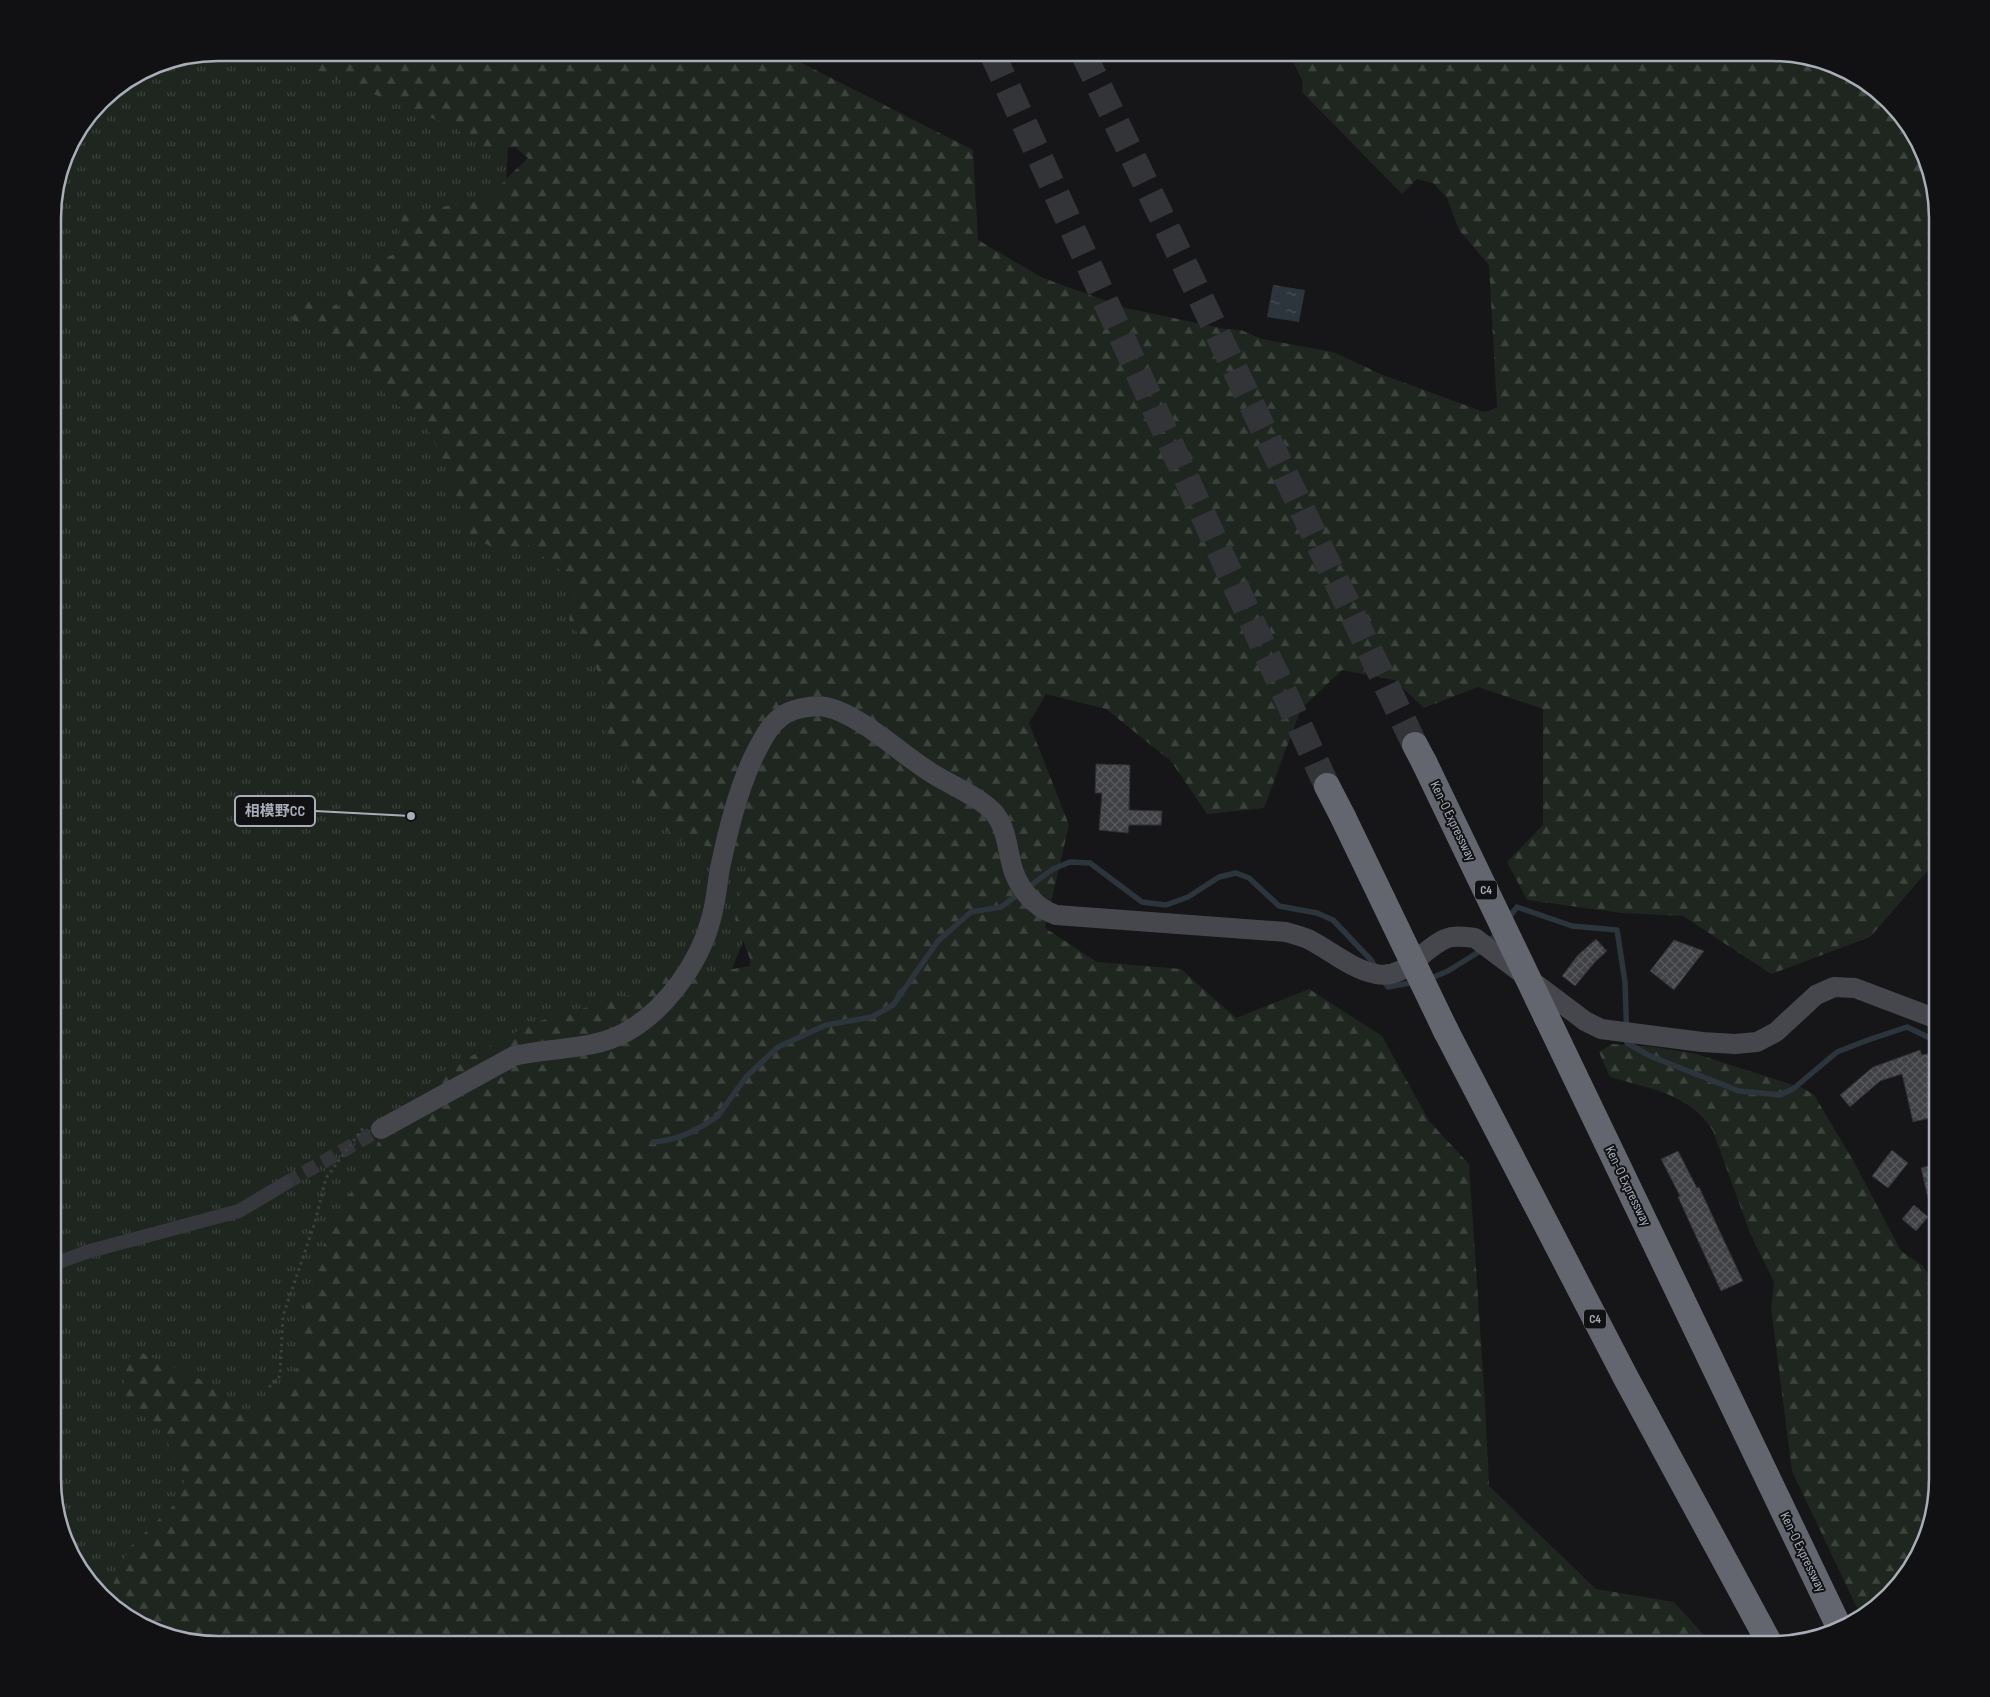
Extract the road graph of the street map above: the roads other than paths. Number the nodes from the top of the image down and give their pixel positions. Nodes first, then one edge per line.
1 (1420, 753) tunnel mouth
2 (1327, 786) tunnel mouth
3 (1929, 1016) edge
4 (372, 1127) tunnel mouth
5 (286, 1183) tunnel mouth
6 (62, 1261) edge
7 (1836, 1622) edge
8 (1765, 1636) edge

1 - 7 highway, Ken-O Expressway / C4, bridge
2 - 8 highway, C4, bridge
3 - 4 street
5 - 6 street

